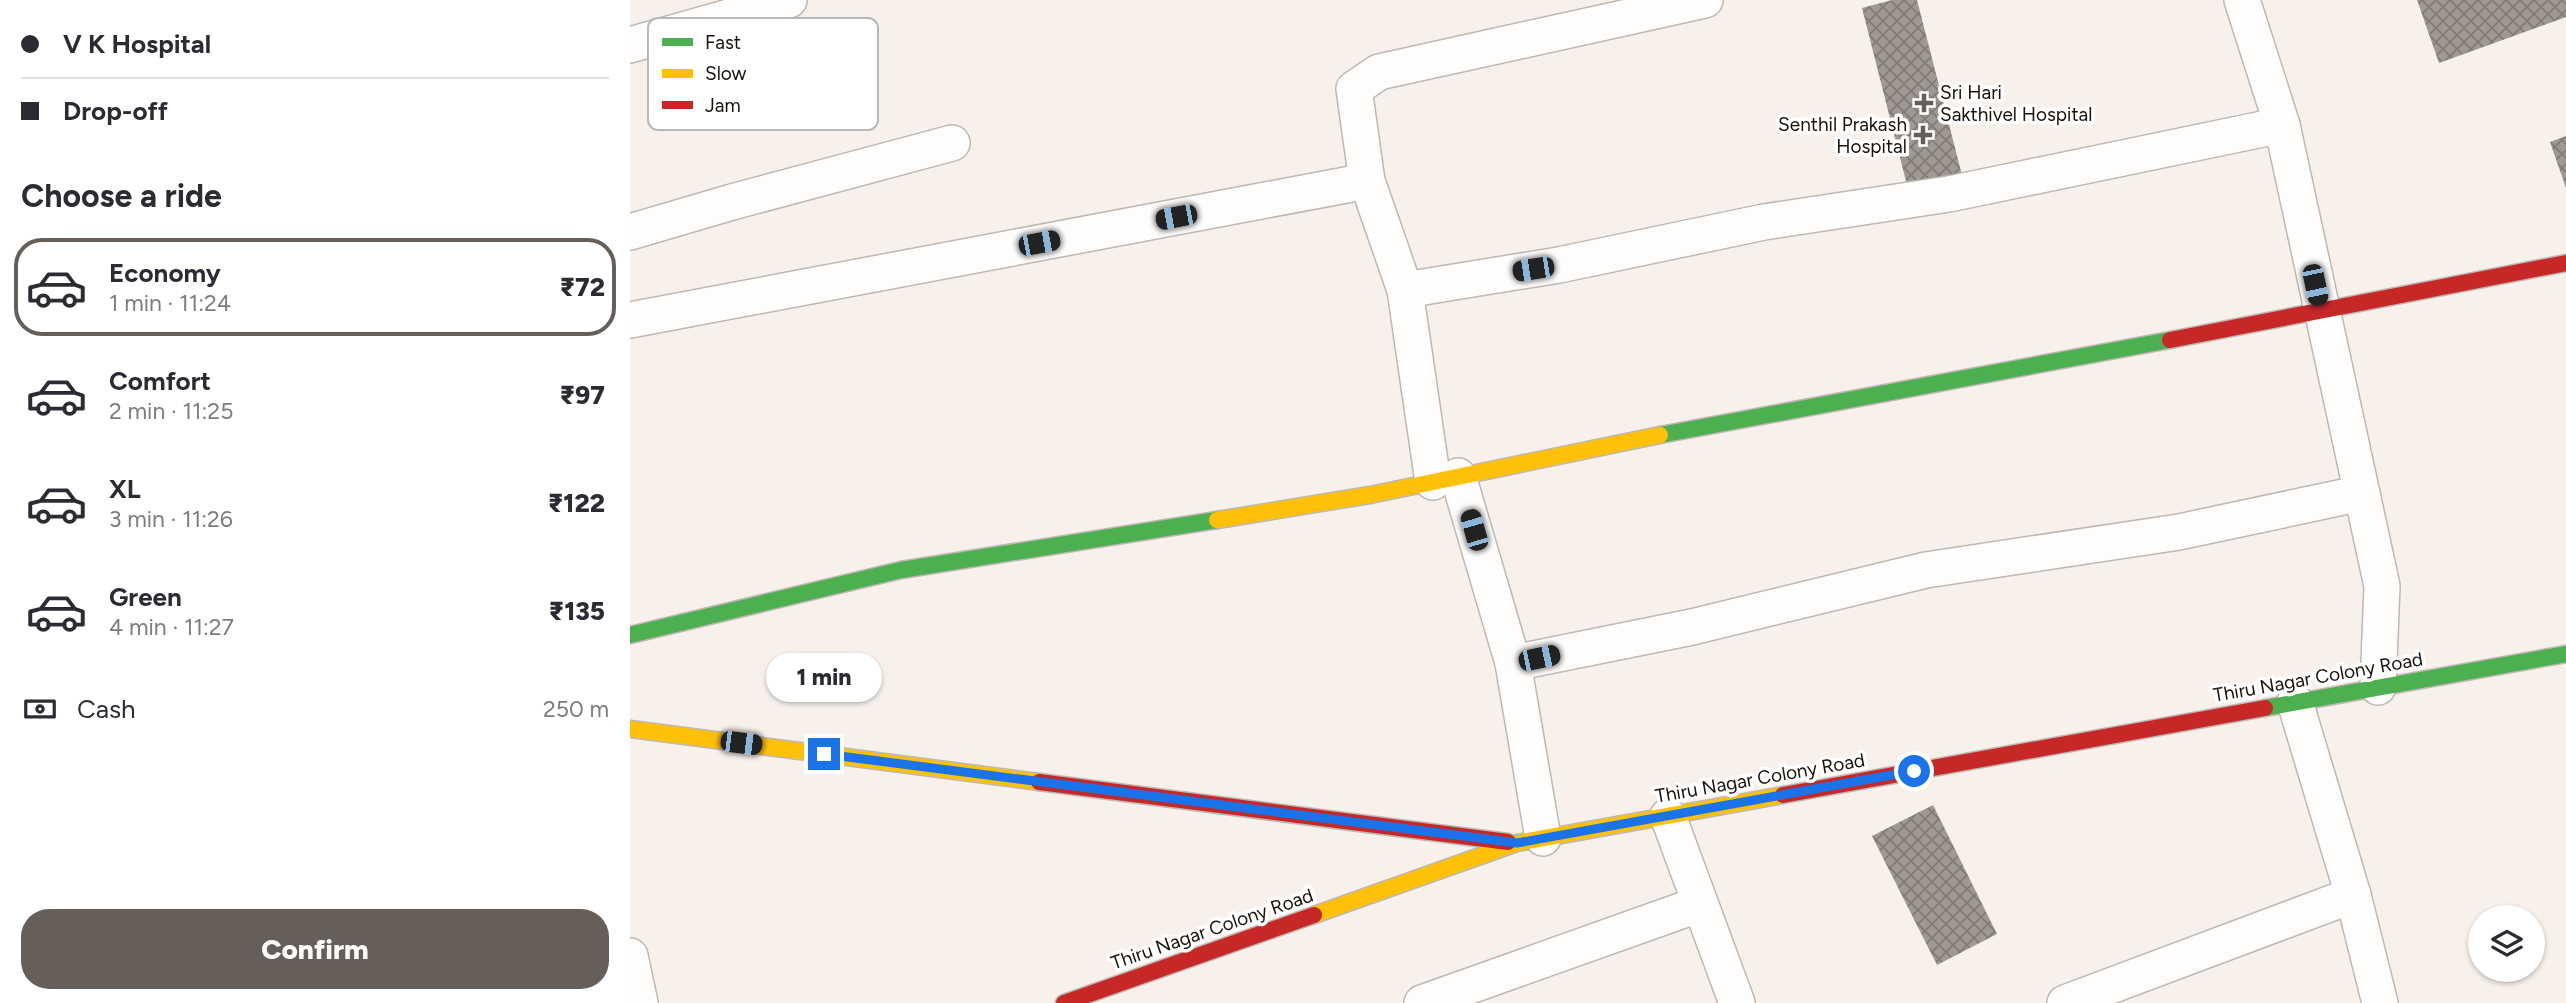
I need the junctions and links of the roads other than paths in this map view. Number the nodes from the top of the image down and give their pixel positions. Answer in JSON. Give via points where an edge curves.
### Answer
{"nodes":[{"id":1,"x":789,"y":0,"type":"edge"},
{"id":2,"x":1705,"y":0,"type":"edge"},
{"id":3,"x":2242,"y":0,"type":"edge"},
{"id":4,"x":725,"y":18,"type":"edge"},
{"id":5,"x":648,"y":40,"type":"edge"},
{"id":6,"x":630,"y":45,"type":"edge"},
{"id":7,"x":2282,"y":125,"type":"junction"},
{"id":8,"x":952,"y":143,"type":"dead end"},
{"id":9,"x":1367,"y":181,"type":"junction"},
{"id":10,"x":630,"y":232,"type":"edge"},
{"id":11,"x":2566,"y":263,"type":"edge"},
{"id":12,"x":1405,"y":290,"type":"junction"},
{"id":13,"x":2321,"y":311,"type":"junction"},
{"id":14,"x":630,"y":320,"type":"edge"},
{"id":15,"x":1446,"y":479,"type":"junction"},
{"id":16,"x":2362,"y":493,"type":"junction"},
{"id":17,"x":630,"y":635,"type":"edge"},
{"id":18,"x":2566,"y":654,"type":"edge"},
{"id":19,"x":1513,"y":663,"type":"junction"},
{"id":20,"x":2378,"y":687,"type":"junction"},
{"id":21,"x":2295,"y":702,"type":"junction"},
{"id":22,"x":630,"y":729,"type":"edge"},
{"id":23,"x":1668,"y":816,"type":"junction"},
{"id":24,"x":1530,"y":841,"type":"junction"},
{"id":25,"x":2353,"y":895,"type":"junction"},
{"id":26,"x":1700,"y":904,"type":"junction"},
{"id":27,"x":630,"y":956,"type":"edge"},
{"id":28,"x":640,"y":1003,"type":"edge"},
{"id":29,"x":1064,"y":1003,"type":"edge"},
{"id":30,"x":1422,"y":1003,"type":"edge"},
{"id":31,"x":1737,"y":1003,"type":"edge"},
{"id":32,"x":2065,"y":1003,"type":"edge"},
{"id":33,"x":2380,"y":1003,"type":"edge"}],
"edges":[{"from":1,"to":4,"type":"street"},
{"from":2,"to":9,"type":"street","via":[[1379,72],[1354,89]]},
{"from":3,"to":7,"type":"street"},
{"from":5,"to":6,"type":"street"},
{"from":7,"to":12,"type":"street","via":[[1949,194],[1764,222],[1559,265]]},
{"from":7,"to":13,"type":"street"},
{"from":8,"to":10,"type":"street"},
{"from":9,"to":12,"type":"street"},
{"from":9,"to":14,"type":"street"},
{"from":11,"to":13,"type":"street"},
{"from":12,"to":15,"type":"street"},
{"from":13,"to":15,"type":"street"},
{"from":13,"to":16,"type":"street"},
{"from":15,"to":17,"type":"street","via":[[901,570]]},
{"from":15,"to":19,"type":"street"},
{"from":16,"to":19,"type":"street","via":[[2179,532],[1926,570],[1692,627]]},
{"from":16,"to":20,"type":"street","via":[[2382,586]]},
{"from":18,"to":20,"type":"street","name":"Thiru Nagar Colony Road"},
{"from":19,"to":24,"type":"street"},
{"from":20,"to":21,"type":"street","name":"Thiru Nagar Colony Road"},
{"from":21,"to":23,"type":"street","name":"Thiru Nagar Colony Road"},
{"from":21,"to":25,"type":"street"},
{"from":22,"to":24,"type":"street"},
{"from":23,"to":24,"type":"street","name":"Thiru Nagar Colony Road"},
{"from":23,"to":26,"type":"street"},
{"from":24,"to":29,"type":"street","name":"Thiru Nagar Colony Road"},
{"from":25,"to":32,"type":"street"},
{"from":25,"to":33,"type":"street"},
{"from":26,"to":30,"type":"street"},
{"from":26,"to":31,"type":"street"},
{"from":27,"to":28,"type":"street"}]}
